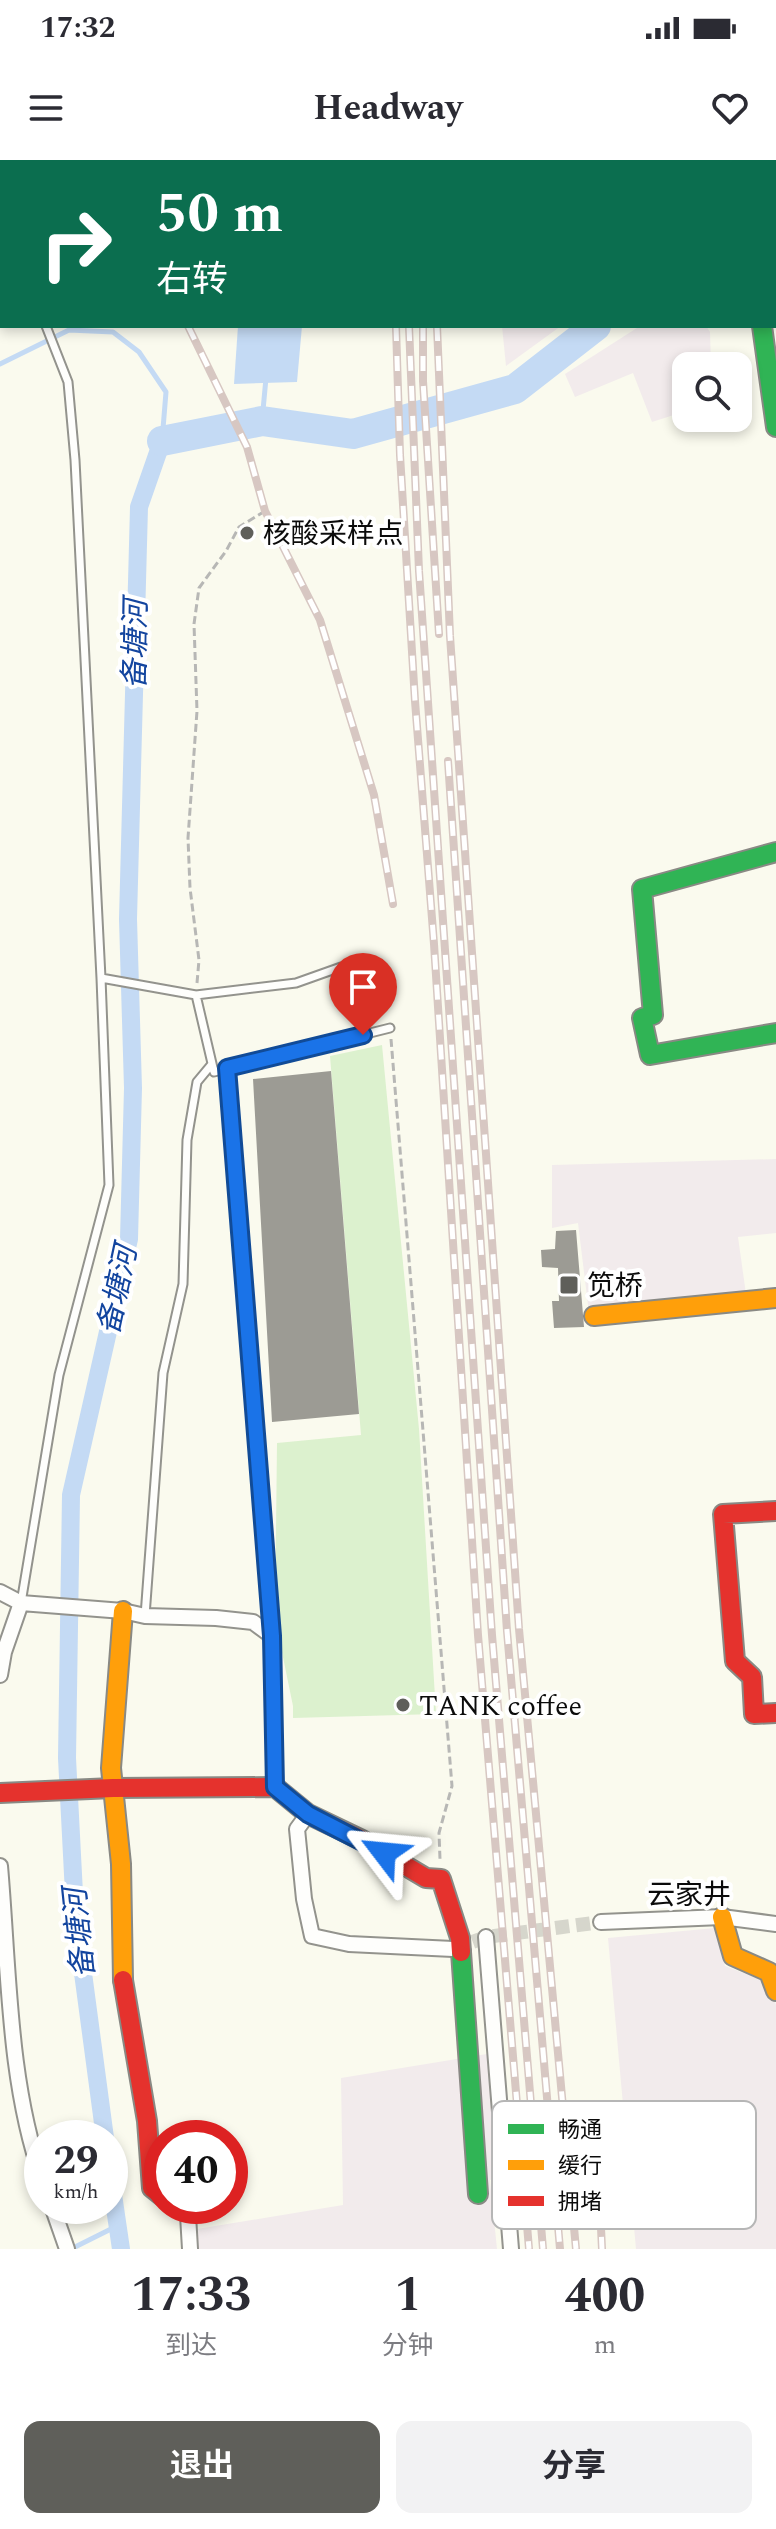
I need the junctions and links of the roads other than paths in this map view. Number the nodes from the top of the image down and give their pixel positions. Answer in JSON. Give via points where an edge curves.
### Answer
{"nodes":[{"id":1,"x":46,"y":328,"type":"edge"},
{"id":2,"x":762,"y":328,"type":"edge"},
{"id":3,"x":776,"y":427,"type":"edge"},
{"id":4,"x":776,"y":852,"type":"edge"},
{"id":5,"x":341,"y":967,"type":"dead end"},
{"id":6,"x":101,"y":978,"type":"junction"},
{"id":7,"x":196,"y":995,"type":"junction"},
{"id":8,"x":390,"y":1028,"type":"road end"},
{"id":9,"x":776,"y":1033,"type":"edge"},
{"id":10,"x":212,"y":1064,"type":"junction"},
{"id":11,"x":227,"y":1068,"type":"junction"},
{"id":12,"x":776,"y":1298,"type":"edge"},
{"id":13,"x":594,"y":1316,"type":"dead end"},
{"id":14,"x":776,"y":1511,"type":"edge"},
{"id":15,"x":0,"y":1592,"type":"edge"},
{"id":16,"x":25,"y":1602,"type":"junction"},
{"id":17,"x":123,"y":1611,"type":"junction"},
{"id":18,"x":145,"y":1616,"type":"junction"},
{"id":19,"x":272,"y":1636,"type":"junction"},
{"id":20,"x":0,"y":1675,"type":"edge"},
{"id":21,"x":776,"y":1713,"type":"edge"},
{"id":22,"x":275,"y":1787,"type":"junction"},
{"id":23,"x":113,"y":1788,"type":"junction"},
{"id":24,"x":0,"y":1793,"type":"edge"},
{"id":25,"x":308,"y":1814,"type":"junction"},
{"id":26,"x":0,"y":1866,"type":"edge"},
{"id":27,"x":722,"y":1917,"type":"junction"},
{"id":28,"x":601,"y":1922,"type":"tunnel mouth"},
{"id":29,"x":776,"y":1924,"type":"edge"},
{"id":30,"x":486,"y":1937,"type":"dead end"},
{"id":31,"x":453,"y":1949,"type":"tunnel mouth"},
{"id":32,"x":776,"y":1991,"type":"edge"},
{"id":33,"x":499,"y":2101,"type":"edge"},
{"id":34,"x":26,"y":2120,"type":"edge"},
{"id":35,"x":147,"y":2120,"type":"edge"},
{"id":36,"x":478,"y":2194,"type":"dead end"},
{"id":37,"x":58,"y":2224,"type":"edge"},
{"id":38,"x":189,"y":2224,"type":"edge"},
{"id":39,"x":509,"y":2229,"type":"edge"},
{"id":40,"x":65,"y":2244,"type":"edge"},
{"id":41,"x":190,"y":2249,"type":"edge"},
{"id":42,"x":511,"y":2249,"type":"edge"}],
"edges":[{"from":1,"to":6,"type":"lane","via":[[68,382],[75,460]]},
{"from":2,"to":3,"type":"street"},
{"from":4,"to":9,"type":"street","via":[[642,889],[653,1015],[642,1018],[650,1055]]},
{"from":5,"to":7,"type":"lane","via":[[296,983]]},
{"from":6,"to":7,"type":"lane"},
{"from":6,"to":16,"type":"lane","via":[[109,1185],[59,1375]]},
{"from":7,"to":10,"type":"lane"},
{"from":8,"to":11,"type":"lane"},
{"from":10,"to":11,"type":"lane","via":[[214,1072]]},
{"from":10,"to":18,"type":"lane","via":[[197,1082],[187,1140],[183,1284],[163,1373]]},
{"from":11,"to":19,"type":"lane"},
{"from":12,"to":13,"type":"street"},
{"from":14,"to":21,"type":"street","via":[[723,1514],[735,1661],[752,1677],[754,1714]]},
{"from":15,"to":16,"type":"street"},
{"from":16,"to":17,"type":"street"},
{"from":16,"to":20,"type":"street"},
{"from":17,"to":18,"type":"street"},
{"from":17,"to":23,"type":"street"},
{"from":18,"to":19,"type":"street","via":[[253,1622]]},
{"from":19,"to":22,"type":"street"},
{"from":22,"to":23,"type":"street"},
{"from":22,"to":25,"type":"street"},
{"from":23,"to":24,"type":"street"},
{"from":23,"to":35,"type":"street","via":[[121,1864],[122,1977]]},
{"from":25,"to":31,"type":"street","via":[[297,1829],[312,1936],[349,1944]]},
{"from":25,"to":36,"type":"street","via":[[426,1878],[441,1879],[460,1938]]},
{"from":26,"to":34,"type":"street","via":[[13,2043]]},
{"from":27,"to":28,"type":"street","name":"云家井"},
{"from":27,"to":29,"type":"street","name":"云家井"},
{"from":27,"to":32,"type":"street","via":[[733,1956],[769,1972]]},
{"from":30,"to":33,"type":"street"},
{"from":37,"to":40,"type":"street"},
{"from":38,"to":41,"type":"street"},
{"from":39,"to":42,"type":"street"}]}
